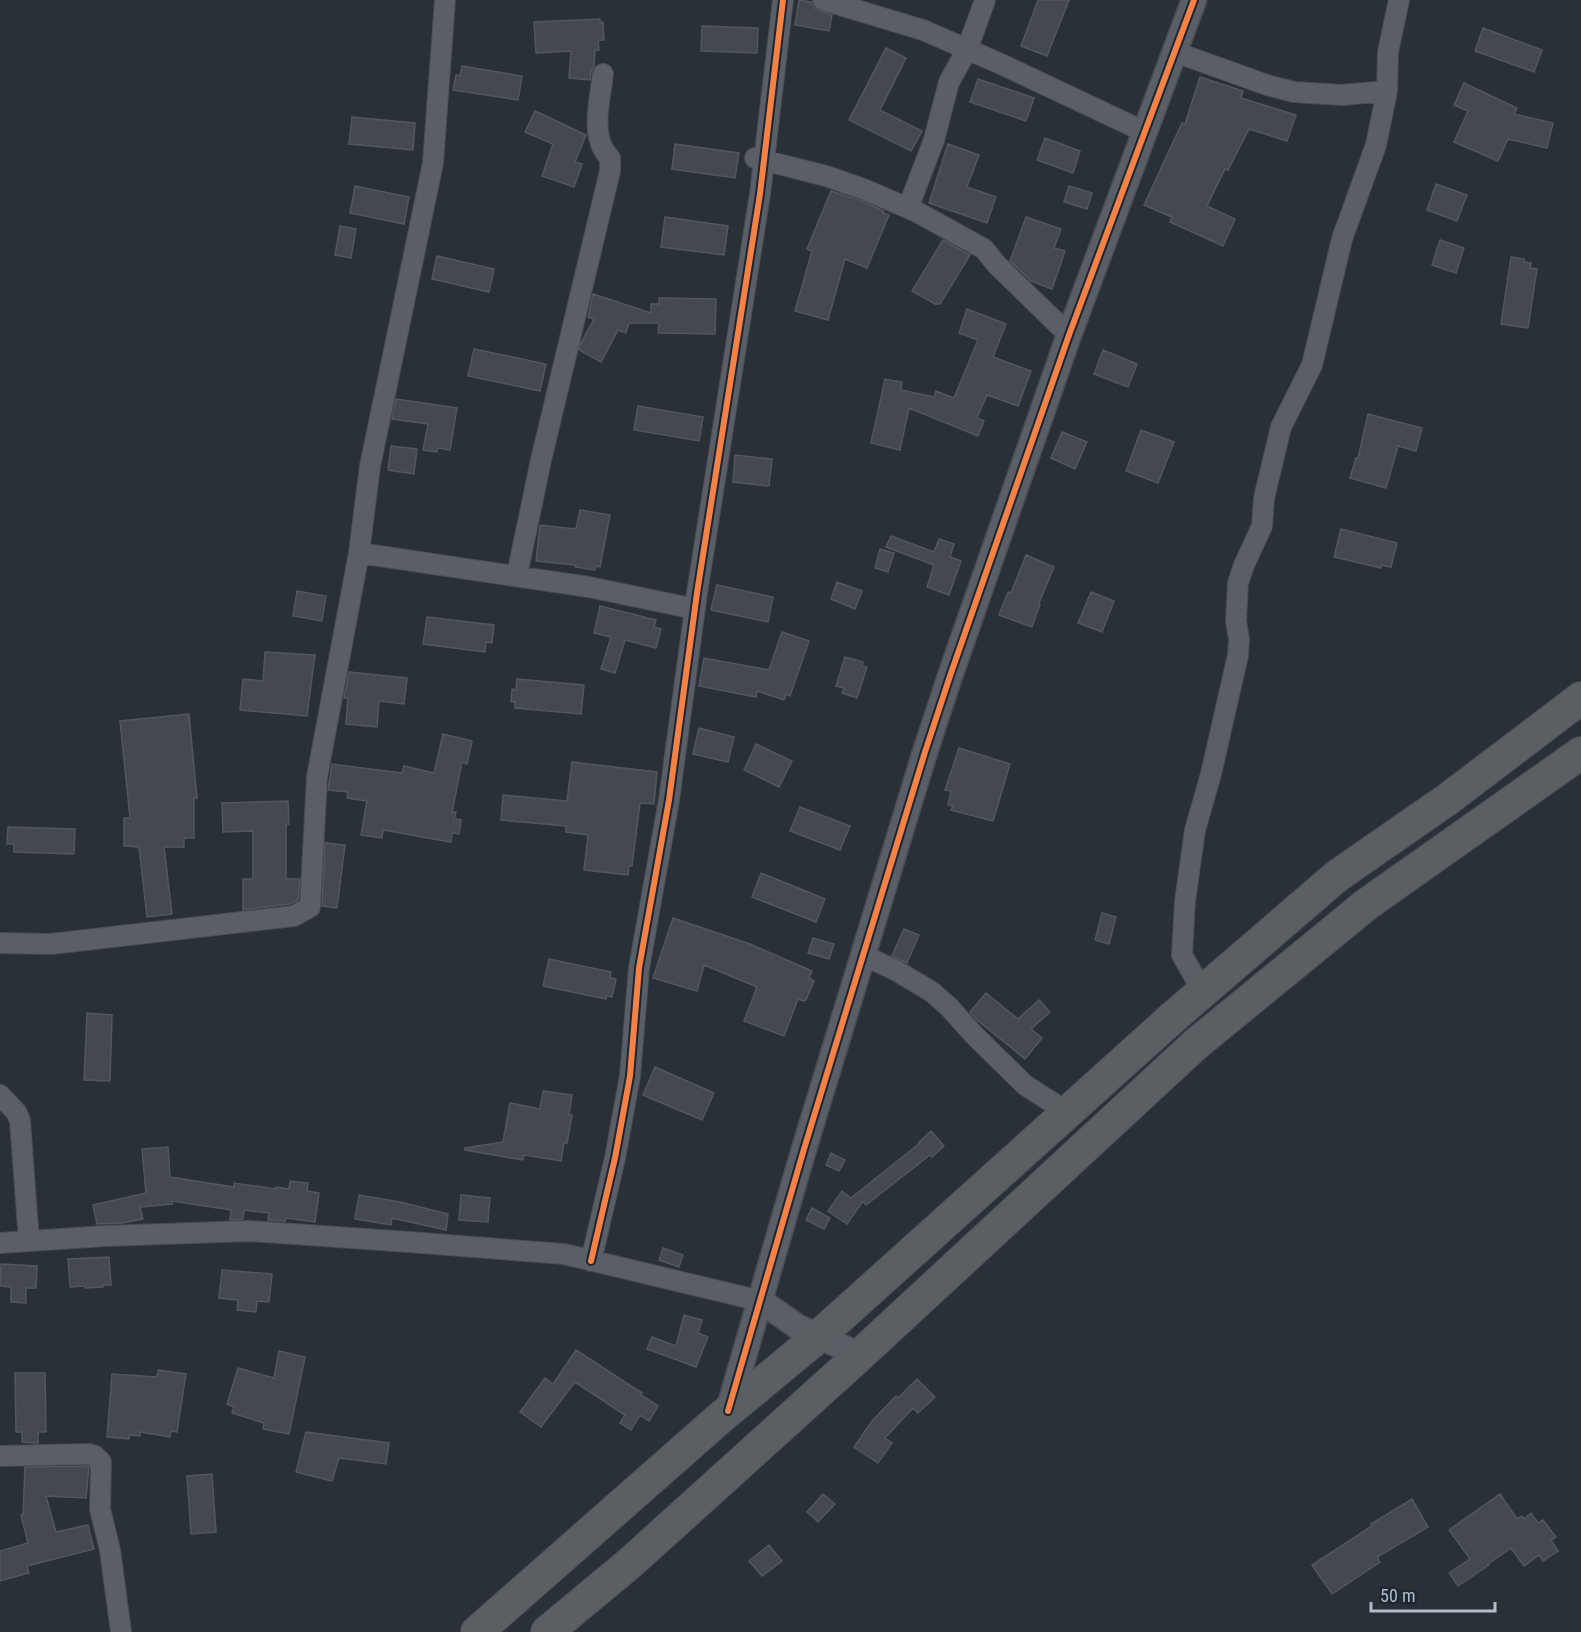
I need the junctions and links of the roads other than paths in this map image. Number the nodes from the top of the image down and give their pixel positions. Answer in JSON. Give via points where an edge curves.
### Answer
{"nodes":[{"id":1,"x":445,"y":0,"type":"edge"},
{"id":2,"x":783,"y":0,"type":"edge"},
{"id":3,"x":823,"y":0,"type":"edge"},
{"id":4,"x":985,"y":0,"type":"edge"},
{"id":5,"x":1194,"y":0,"type":"edge"},
{"id":6,"x":1399,"y":0,"type":"edge"},
{"id":7,"x":967,"y":50,"type":"junction"},
{"id":8,"x":1175,"y":52,"type":"junction"},
{"id":9,"x":603,"y":74,"type":"dead end"},
{"id":10,"x":1387,"y":91,"type":"junction"},
{"id":11,"x":1144,"y":132,"type":"junction"},
{"id":12,"x":755,"y":158,"type":"dead end"},
{"id":13,"x":908,"y":208,"type":"junction"},
{"id":14,"x":1069,"y":335,"type":"junction"},
{"id":15,"x":358,"y":553,"type":"junction"},
{"id":16,"x":517,"y":575,"type":"junction"},
{"id":17,"x":695,"y":609,"type":"junction"},
{"id":18,"x":1581,"y":698,"type":"edge"},
{"id":19,"x":1581,"y":753,"type":"edge"},
{"id":20,"x":1448,"y":799,"type":"junction"},
{"id":21,"x":1467,"y":834,"type":"junction"},
{"id":22,"x":0,"y":943,"type":"edge"},
{"id":23,"x":863,"y":955,"type":"junction"},
{"id":24,"x":1202,"y":990,"type":"junction"},
{"id":25,"x":0,"y":1095,"type":"edge"},
{"id":26,"x":1072,"y":1107,"type":"junction"},
{"id":27,"x":1102,"y":1131,"type":"junction"},
{"id":28,"x":28,"y":1241,"type":"junction"},
{"id":29,"x":0,"y":1243,"type":"edge"},
{"id":30,"x":591,"y":1261,"type":"junction"},
{"id":31,"x":761,"y":1301,"type":"junction"},
{"id":32,"x":819,"y":1336,"type":"junction"},
{"id":33,"x":860,"y":1355,"type":"junction"},
{"id":34,"x":728,"y":1411,"type":"junction"},
{"id":35,"x":0,"y":1456,"type":"edge"},
{"id":36,"x":122,"y":1632,"type":"edge"},
{"id":37,"x":477,"y":1632,"type":"edge"},
{"id":38,"x":547,"y":1632,"type":"edge"}],
"edges":[{"from":1,"to":15,"type":"street","via":[[433,163],[370,466]]},
{"from":2,"to":17,"type":"street","via":[[760,194]]},
{"from":3,"to":7,"type":"street","via":[[923,30]]},
{"from":4,"to":7,"type":"street"},
{"from":5,"to":8,"type":"street"},
{"from":6,"to":10,"type":"street","via":[[1388,52]]},
{"from":7,"to":11,"type":"street"},
{"from":7,"to":13,"type":"street","via":[[949,82],[934,140]]},
{"from":8,"to":10,"type":"street","via":[[1294,92],[1342,95]]},
{"from":8,"to":11,"type":"street"},
{"from":9,"to":16,"type":"street","via":[[598,132],[610,158],[610,171]]},
{"from":10,"to":24,"type":"street","via":[[1376,145],[1342,239],[1312,364],[1281,427],[1264,498],[1262,526],[1238,583],[1238,655],[1195,830],[1185,901],[1182,955]]},
{"from":11,"to":14,"type":"street"},
{"from":12,"to":13,"type":"street","via":[[826,176]]},
{"from":13,"to":14,"type":"street","via":[[984,249]]},
{"from":14,"to":23,"type":"street","via":[[950,676]]},
{"from":15,"to":16,"type":"street"},
{"from":15,"to":22,"type":"street","via":[[317,777],[310,907],[283,918],[51,944]]},
{"from":16,"to":17,"type":"street"},
{"from":17,"to":30,"type":"street","via":[[669,800],[639,968],[630,1076]]},
{"from":18,"to":20,"type":"highway"},
{"from":19,"to":21,"type":"highway"},
{"from":20,"to":21,"type":"highway"},
{"from":20,"to":24,"type":"highway","via":[[1337,876]]},
{"from":21,"to":27,"type":"highway","via":[[1367,904],[1196,1044]]},
{"from":23,"to":26,"type":"street","via":[[932,992],[1025,1085]]},
{"from":23,"to":31,"type":"street"},
{"from":24,"to":26,"type":"highway"},
{"from":25,"to":28,"type":"street","via":[[20,1121]]},
{"from":26,"to":27,"type":"highway"},
{"from":26,"to":32,"type":"highway"},
{"from":27,"to":33,"type":"highway"},
{"from":28,"to":29,"type":"street"},
{"from":28,"to":30,"type":"street","via":[[250,1231],[564,1254]]},
{"from":30,"to":31,"type":"street"},
{"from":31,"to":32,"type":"street","via":[[798,1327]]},
{"from":31,"to":34,"type":"street"},
{"from":32,"to":33,"type":"street"},
{"from":32,"to":34,"type":"highway"},
{"from":33,"to":38,"type":"highway","via":[[630,1563]]},
{"from":34,"to":37,"type":"highway"},
{"from":35,"to":36,"type":"street","via":[[89,1454],[101,1462],[100,1509]]}]}
